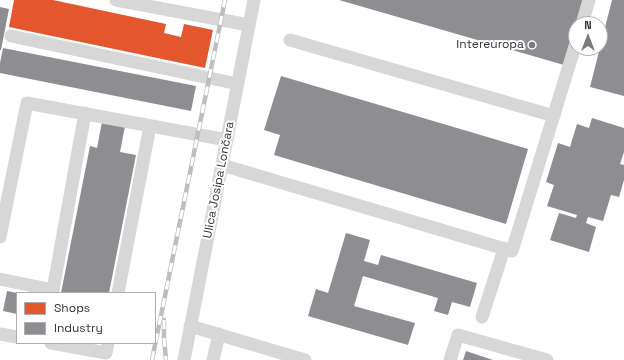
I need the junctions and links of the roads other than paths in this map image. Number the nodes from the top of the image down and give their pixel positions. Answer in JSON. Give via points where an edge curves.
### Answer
{"nodes":[{"id":1,"x":116,"y":0,"type":"edge"},
{"id":2,"x":254,"y":0,"type":"edge"},
{"id":3,"x":589,"y":0,"type":"edge"},
{"id":4,"x":584,"y":16,"type":"edge"},
{"id":5,"x":249,"y":25,"type":"junction"},
{"id":6,"x":11,"y":36,"type":"dead end"},
{"id":7,"x":290,"y":40,"type":"dead end"},
{"id":8,"x":572,"y":56,"type":"edge"},
{"id":9,"x":238,"y":84,"type":"junction"},
{"id":10,"x":84,"y":114,"type":"junction"},
{"id":11,"x":554,"y":116,"type":"junction"},
{"id":12,"x":150,"y":126,"type":"junction"},
{"id":13,"x":226,"y":140,"type":"junction"},
{"id":14,"x":222,"y":165,"type":"junction"},
{"id":15,"x":0,"y":237,"type":"edge"},
{"id":16,"x":504,"y":249,"type":"junction"},
{"id":17,"x":0,"y":279,"type":"edge"},
{"id":18,"x":118,"y":292,"type":"edge"},
{"id":19,"x":482,"y":316,"type":"dead end"},
{"id":20,"x":190,"y":326,"type":"junction"},
{"id":21,"x":0,"y":334,"type":"edge"},
{"id":22,"x":219,"y":334,"type":"junction"},
{"id":23,"x":16,"y":337,"type":"edge"},
{"id":24,"x":56,"y":344,"type":"edge"},
{"id":25,"x":108,"y":344,"type":"edge"},
{"id":26,"x":184,"y":360,"type":"edge"},
{"id":27,"x":213,"y":360,"type":"edge"},
{"id":28,"x":305,"y":360,"type":"edge"},
{"id":29,"x":450,"y":360,"type":"edge"},
{"id":30,"x":547,"y":360,"type":"edge"}],
"edges":[{"from":1,"to":5,"type":"street"},
{"from":2,"to":5,"type":"street","name":"Ulica Josipa Lončara"},
{"from":3,"to":4,"type":"street"},
{"from":5,"to":9,"type":"street","name":"Ulica Josipa Lončara"},
{"from":6,"to":9,"type":"street"},
{"from":7,"to":11,"type":"street"},
{"from":8,"to":11,"type":"street"},
{"from":9,"to":13,"type":"street","name":"Ulica Josipa Lončara"},
{"from":10,"to":12,"type":"street"},
{"from":10,"to":15,"type":"street","via":[[27,103]]},
{"from":10,"to":17,"type":"street","via":[[53,290]]},
{"from":11,"to":16,"type":"street","via":[[512,251]]},
{"from":12,"to":13,"type":"street"},
{"from":12,"to":18,"type":"street"},
{"from":13,"to":14,"type":"street","name":"Ulica Josipa Lončara"},
{"from":14,"to":16,"type":"street"},
{"from":14,"to":20,"type":"street","name":"Ulica Josipa Lončara"},
{"from":16,"to":19,"type":"street"},
{"from":20,"to":22,"type":"street"},
{"from":20,"to":26,"type":"street","name":"Ulica Josipa Lončara"},
{"from":21,"to":23,"type":"street"},
{"from":22,"to":27,"type":"street"},
{"from":22,"to":28,"type":"street"},
{"from":24,"to":25,"type":"street","via":[[106,353]]},
{"from":29,"to":30,"type":"street","via":[[458,335]]}]}
